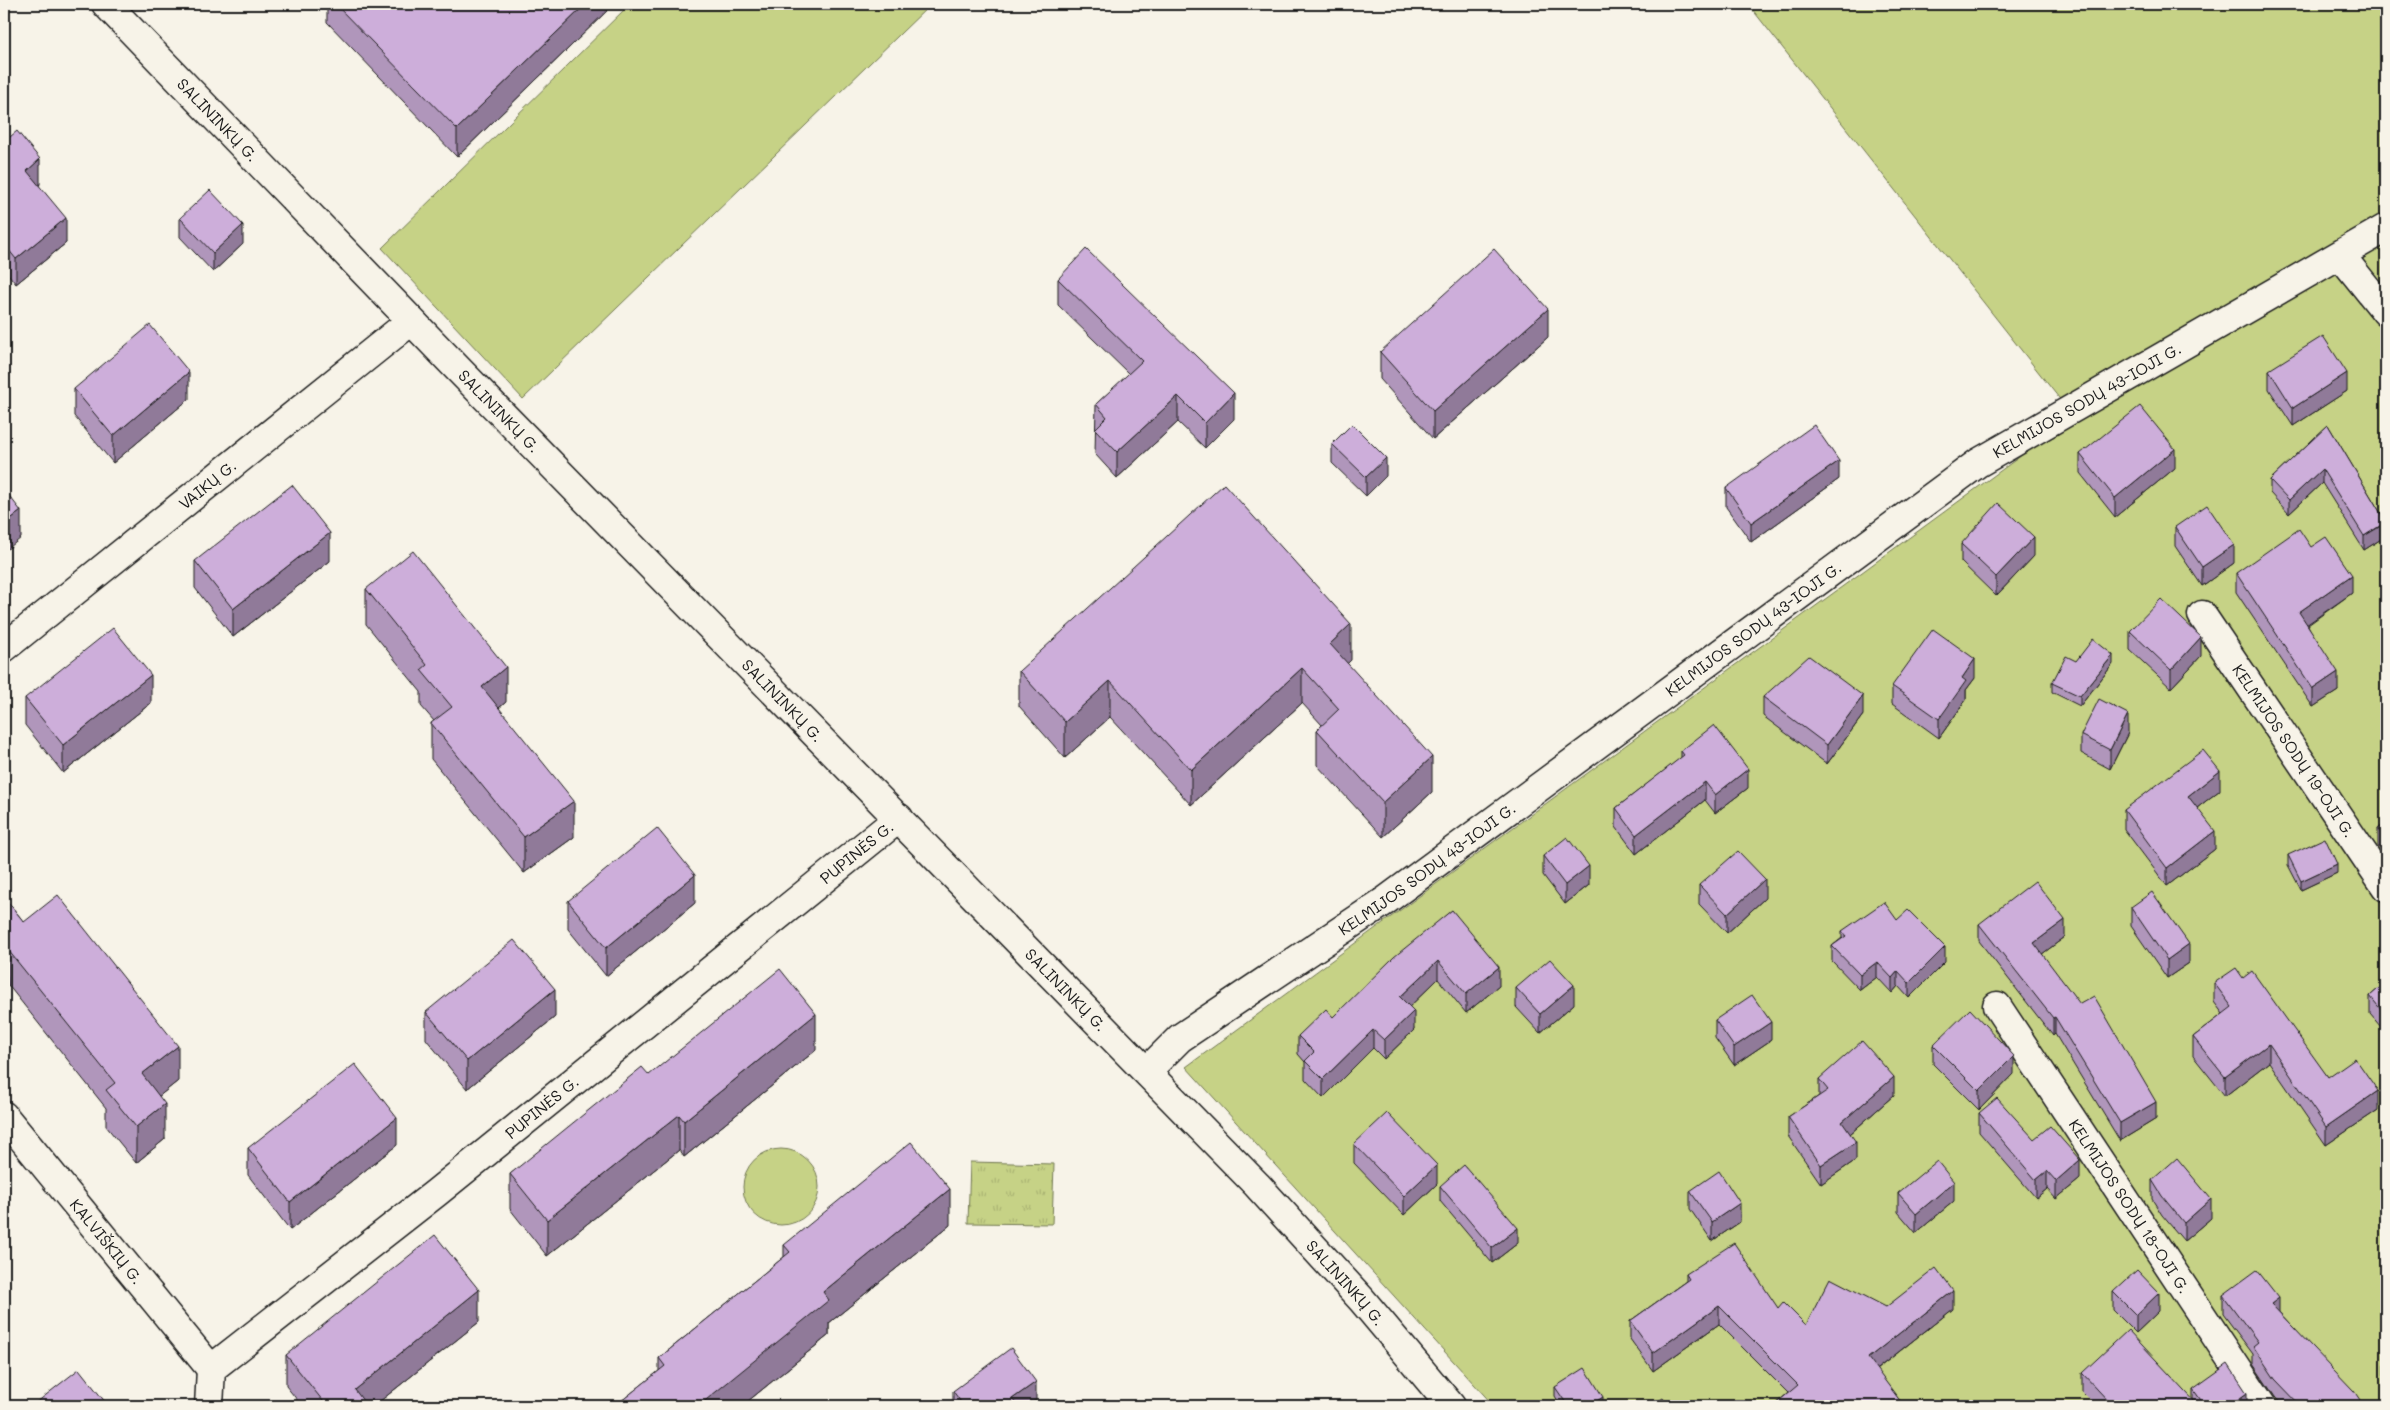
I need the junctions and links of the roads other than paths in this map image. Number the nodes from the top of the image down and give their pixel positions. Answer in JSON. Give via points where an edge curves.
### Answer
{"nodes":[{"id":1,"x":106,"y":4,"type":"edge"},
{"id":2,"x":2386,"y":228,"type":"edge"},
{"id":3,"x":2340,"y":256,"type":"junction"},
{"id":4,"x":2386,"y":312,"type":"edge"},
{"id":5,"x":411,"y":321,"type":"junction"},
{"id":6,"x":2202,"y":615,"type":"dead end"},
{"id":7,"x":4,"y":648,"type":"edge"},
{"id":8,"x":899,"y":818,"type":"junction"},
{"id":9,"x":2386,"y":887,"type":"edge"},
{"id":10,"x":1997,"y":1006,"type":"dead end"},
{"id":11,"x":1147,"y":1071,"type":"junction"},
{"id":12,"x":4,"y":1116,"type":"edge"},
{"id":13,"x":211,"y":1368,"type":"junction"},
{"id":14,"x":209,"y":1406,"type":"edge"},
{"id":15,"x":1451,"y":1406,"type":"edge"},
{"id":16,"x":2262,"y":1406,"type":"edge"}],
"edges":[{"from":1,"to":5,"type":"street","name":"SALININKŲ G."},
{"from":2,"to":3,"type":"street","name":"KELMIJOS SODŲ 43-IOJI G."},
{"from":3,"to":4,"type":"street"},
{"from":3,"to":11,"type":"street","name":"KELMIJOS SODŲ 43-IOJI G.","via":[[1978,463],[1385,902],[1180,1038]]},
{"from":5,"to":7,"type":"street","name":"VAIKŲ G."},
{"from":5,"to":8,"type":"street","name":"SALININKŲ G."},
{"from":6,"to":9,"type":"street","name":"KELMIJOS SODŲ 19-OJI G."},
{"from":8,"to":11,"type":"street","name":"SALININKŲ G."},
{"from":8,"to":13,"type":"street","name":"PUPINĖS G.","via":[[436,1193]]},
{"from":10,"to":16,"type":"street","name":"KELMIJOS SODŲ 18-OJI G."},
{"from":11,"to":15,"type":"street","name":"SALININKŲ G.","via":[[1356,1293]]},
{"from":12,"to":13,"type":"street","name":"KALVIŠKIŲ G."},
{"from":13,"to":14,"type":"street"}]}
